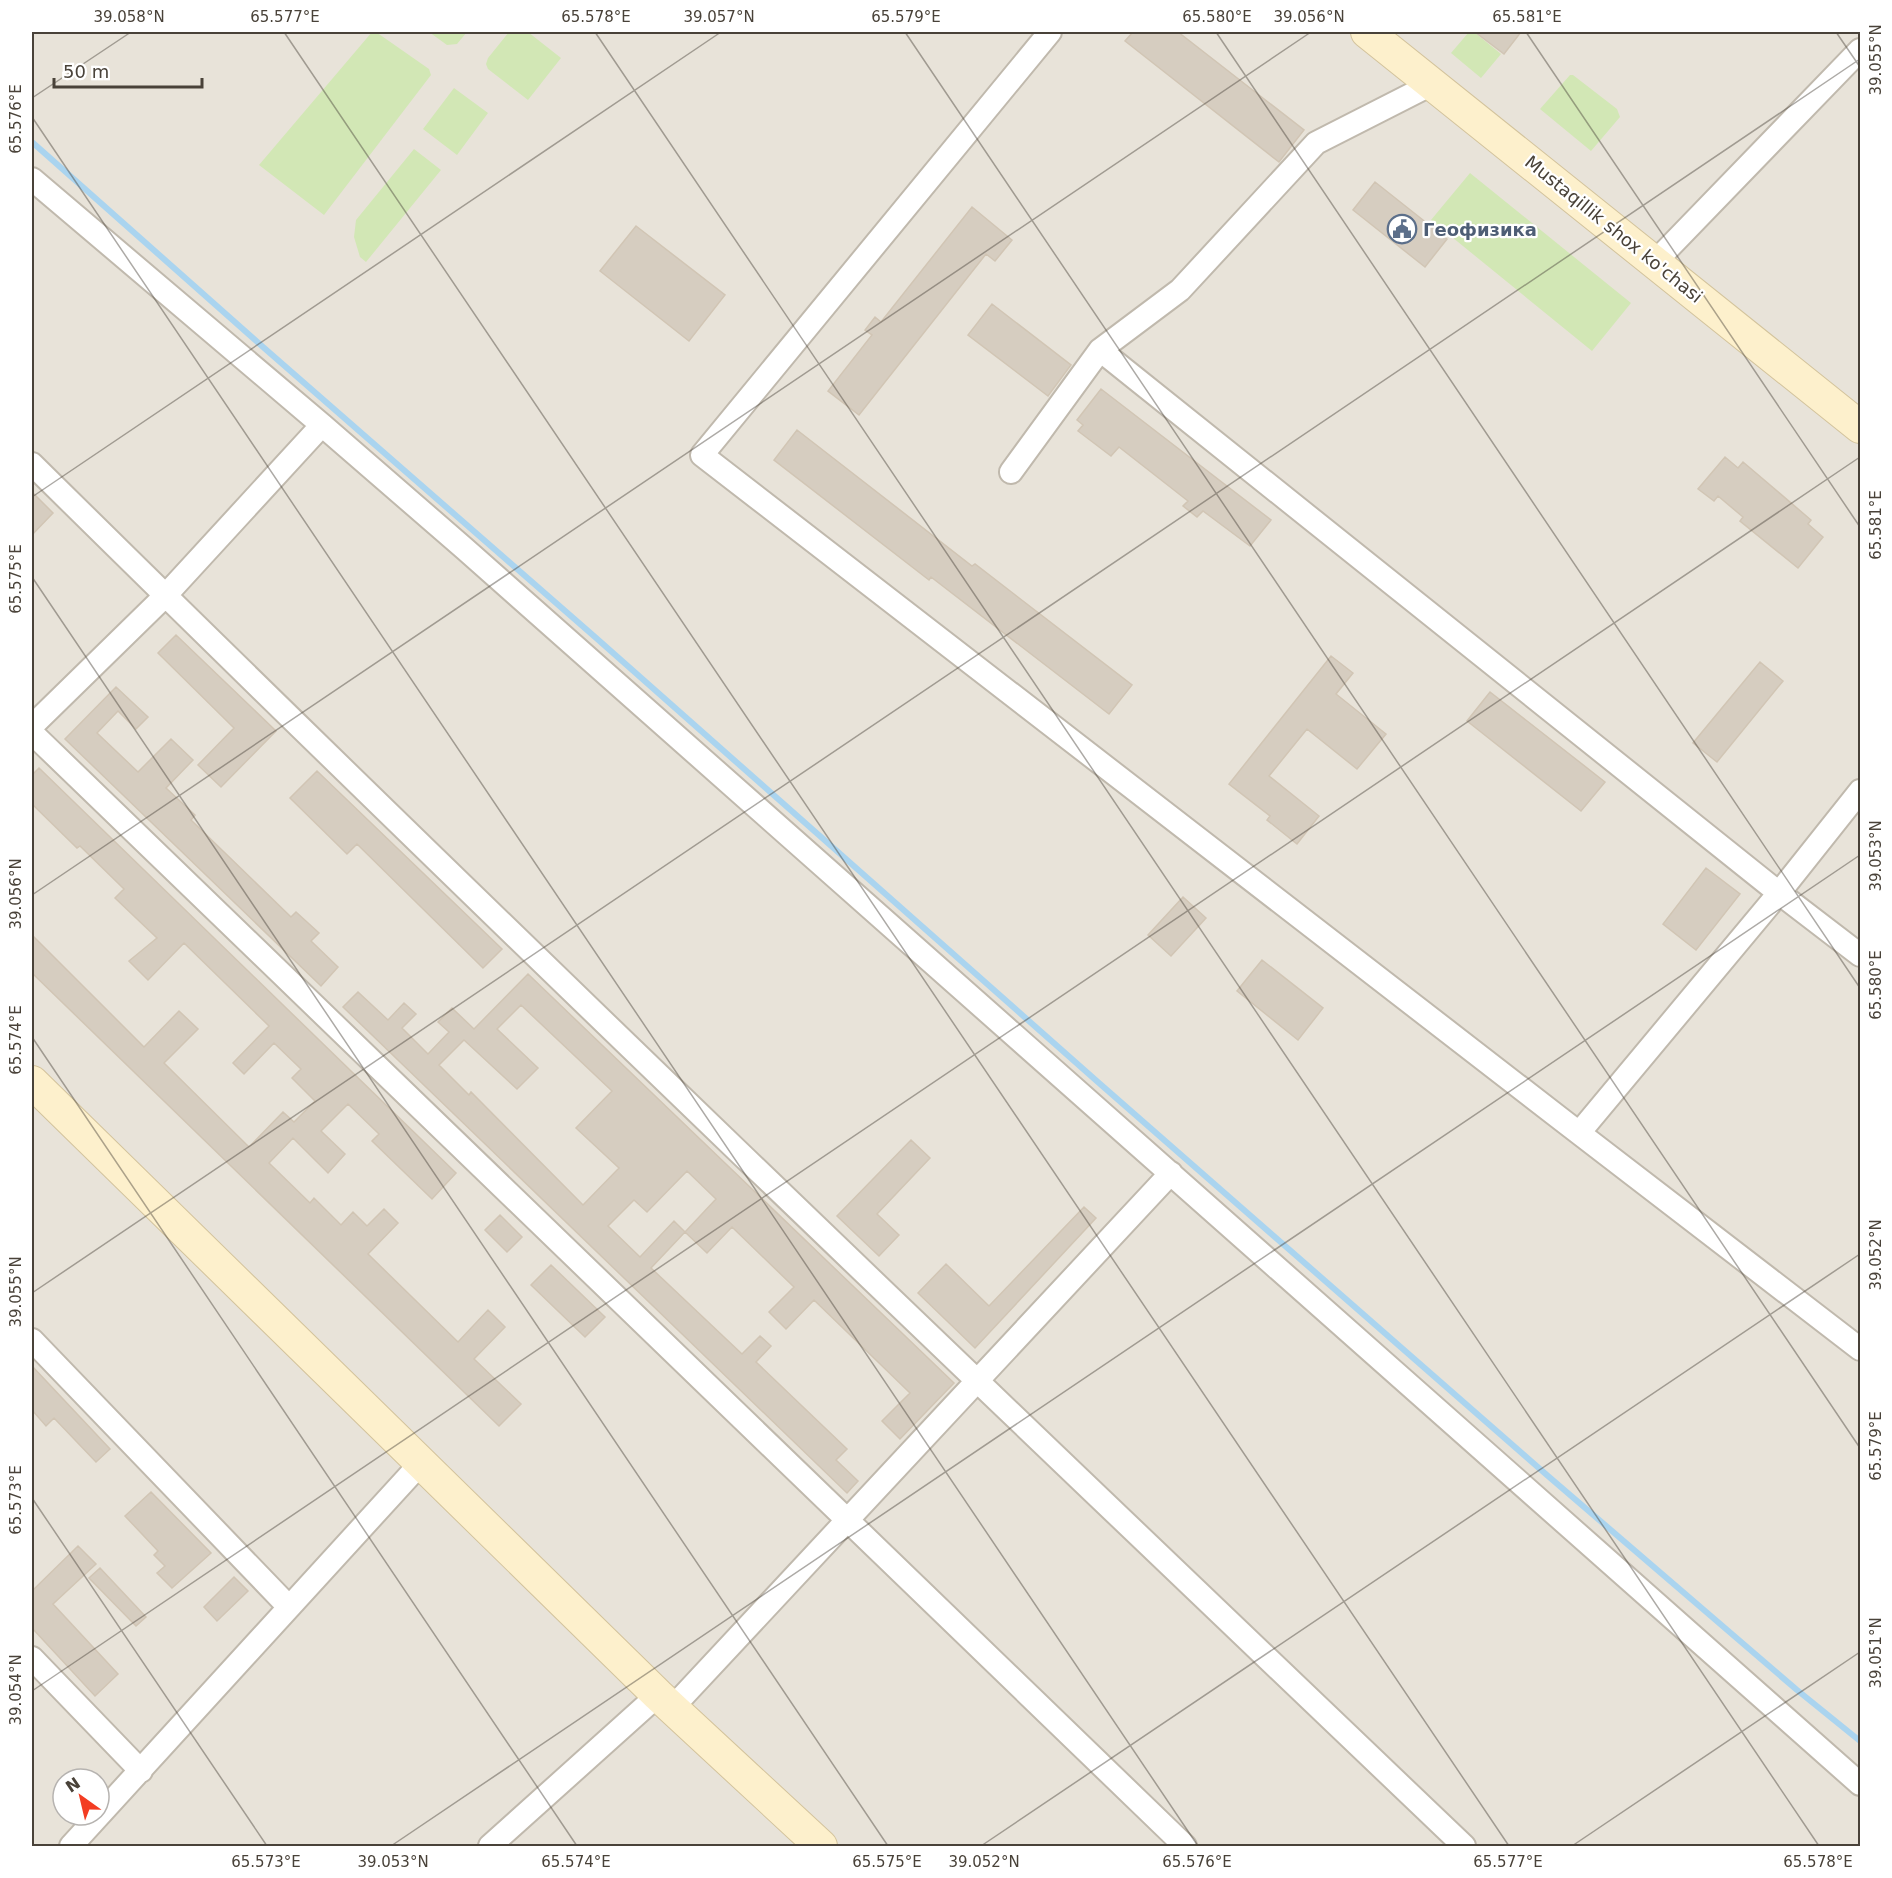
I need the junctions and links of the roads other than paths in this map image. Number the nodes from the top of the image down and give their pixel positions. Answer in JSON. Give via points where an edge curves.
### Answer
{"nodes":[{"id":1,"x":1050,"y":32,"type":"edge"},
{"id":2,"x":1367,"y":32,"type":"edge"},
{"id":3,"x":1860,"y":50,"type":"edge"},
{"id":4,"x":1432,"y":84,"type":"junction"},
{"id":5,"x":32,"y":179,"type":"edge"},
{"id":6,"x":1655,"y":262,"type":"junction"},
{"id":7,"x":1100,"y":350,"type":"junction"},
{"id":8,"x":322,"y":424,"type":"junction"},
{"id":9,"x":1860,"y":427,"type":"edge"},
{"id":10,"x":32,"y":464,"type":"edge"},
{"id":11,"x":1011,"y":472,"type":"dead end"},
{"id":12,"x":165,"y":596,"type":"junction"},
{"id":13,"x":32,"y":726,"type":"edge"},
{"id":14,"x":32,"y":734,"type":"edge"},
{"id":15,"x":1860,"y":791,"type":"edge"},
{"id":16,"x":1779,"y":892,"type":"junction"},
{"id":17,"x":1860,"y":956,"type":"edge"},
{"id":18,"x":32,"y":1082,"type":"edge"},
{"id":19,"x":1579,"y":1133,"type":"junction"},
{"id":20,"x":1171,"y":1173,"type":"junction"},
{"id":21,"x":32,"y":1340,"type":"edge"},
{"id":22,"x":1860,"y":1349,"type":"edge"},
{"id":23,"x":977,"y":1381,"type":"junction"},
{"id":24,"x":421,"y":1463,"type":"junction"},
{"id":25,"x":847,"y":1521,"type":"junction"},
{"id":26,"x":288,"y":1606,"type":"junction"},
{"id":27,"x":32,"y":1658,"type":"edge"},
{"id":28,"x":665,"y":1702,"type":"junction"},
{"id":29,"x":141,"y":1771,"type":"junction"},
{"id":30,"x":1860,"y":1784,"type":"edge"},
{"id":31,"x":71,"y":1846,"type":"edge"},
{"id":32,"x":490,"y":1846,"type":"edge"},
{"id":33,"x":821,"y":1846,"type":"edge"},
{"id":34,"x":1185,"y":1846,"type":"edge"},
{"id":35,"x":1464,"y":1846,"type":"edge"}],
"edges":[{"from":1,"to":19,"type":"street","via":[[702,455]]},
{"from":2,"to":4,"type":"street","name":"Mustaqillik shox ko'chasi"},
{"from":3,"to":6,"type":"street"},
{"from":4,"to":6,"type":"street","name":"Mustaqillik shox ko'chasi"},
{"from":4,"to":7,"type":"street","via":[[1316,143],[1180,290]]},
{"from":5,"to":8,"type":"street"},
{"from":6,"to":9,"type":"street","name":"Mustaqillik shox ko'chasi"},
{"from":7,"to":11,"type":"street"},
{"from":7,"to":16,"type":"street"},
{"from":8,"to":12,"type":"street"},
{"from":8,"to":20,"type":"street"},
{"from":10,"to":12,"type":"street"},
{"from":12,"to":13,"type":"street"},
{"from":12,"to":23,"type":"street"},
{"from":14,"to":25,"type":"street"},
{"from":15,"to":16,"type":"street"},
{"from":16,"to":17,"type":"street"},
{"from":16,"to":19,"type":"street"},
{"from":18,"to":24,"type":"street"},
{"from":19,"to":22,"type":"street"},
{"from":20,"to":23,"type":"street"},
{"from":20,"to":30,"type":"street"},
{"from":21,"to":26,"type":"street"},
{"from":23,"to":25,"type":"street"},
{"from":23,"to":35,"type":"street"},
{"from":24,"to":26,"type":"street"},
{"from":24,"to":28,"type":"street"},
{"from":25,"to":28,"type":"street"},
{"from":25,"to":34,"type":"street"},
{"from":26,"to":29,"type":"street"},
{"from":27,"to":29,"type":"street"},
{"from":28,"to":32,"type":"street"},
{"from":28,"to":33,"type":"street"},
{"from":29,"to":31,"type":"street"}]}
